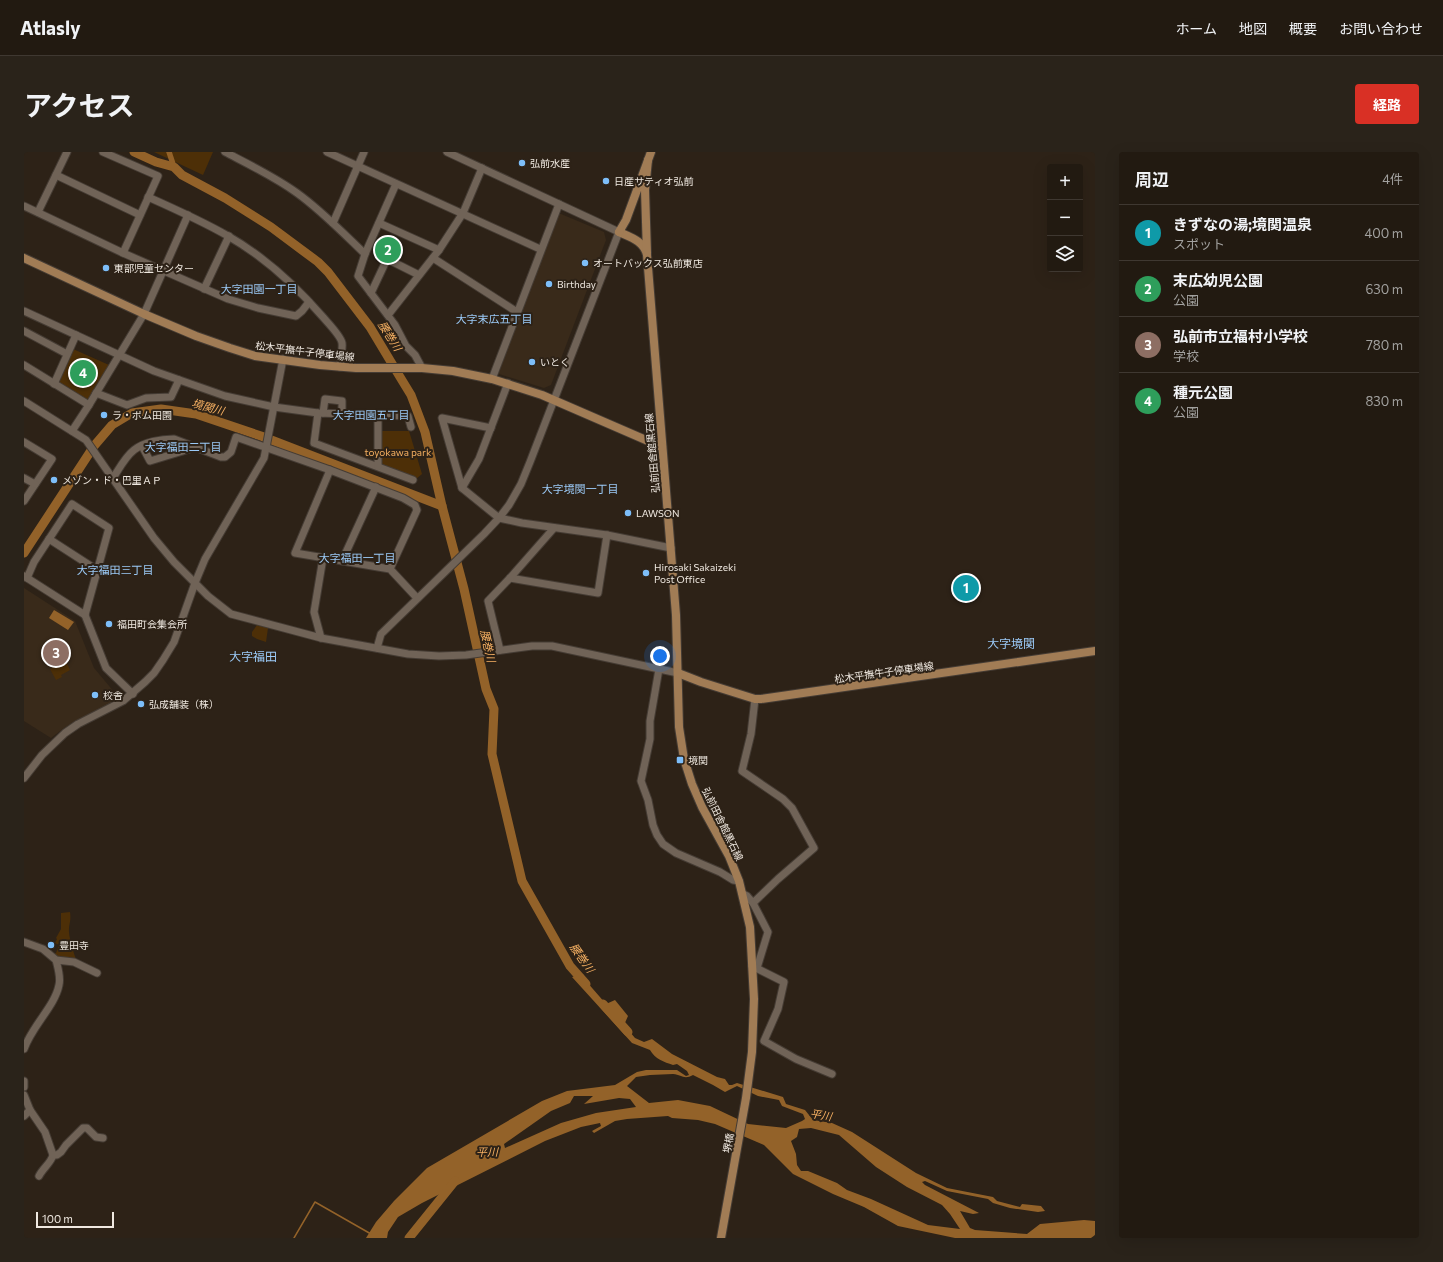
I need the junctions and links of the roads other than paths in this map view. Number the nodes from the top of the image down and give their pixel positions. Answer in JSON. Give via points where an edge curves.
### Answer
{"nodes":[{"id":1,"x":67,"y":152,"type":"edge"},
{"id":2,"x":103,"y":152,"type":"edge"},
{"id":3,"x":225,"y":152,"type":"edge"},
{"id":4,"x":327,"y":152,"type":"edge"},
{"id":5,"x":364,"y":152,"type":"edge"},
{"id":6,"x":447,"y":152,"type":"edge"},
{"id":7,"x":649,"y":155,"type":"edge"},
{"id":8,"x":357,"y":166,"type":"junction"},
{"id":9,"x":482,"y":168,"type":"junction"},
{"id":10,"x":56,"y":175,"type":"junction"},
{"id":11,"x":396,"y":184,"type":"junction"},
{"id":12,"x":148,"y":197,"type":"junction"},
{"id":13,"x":558,"y":204,"type":"junction"},
{"id":14,"x":24,"y":206,"type":"edge"},
{"id":15,"x":38,"y":212,"type":"junction"},
{"id":16,"x":463,"y":213,"type":"junction"},
{"id":17,"x":140,"y":215,"type":"junction"},
{"id":18,"x":188,"y":215,"type":"junction"},
{"id":19,"x":332,"y":223,"type":"junction"},
{"id":20,"x":379,"y":223,"type":"junction"},
{"id":21,"x":619,"y":232,"type":"junction"},
{"id":22,"x":229,"y":236,"type":"junction"},
{"id":23,"x":540,"y":249,"type":"junction"},
{"id":24,"x":439,"y":250,"type":"junction"},
{"id":25,"x":123,"y":253,"type":"junction"},
{"id":26,"x":365,"y":254,"type":"junction"},
{"id":27,"x":647,"y":254,"type":"junction"},
{"id":28,"x":24,"y":258,"type":"edge"},
{"id":29,"x":433,"y":258,"type":"junction"},
{"id":30,"x":164,"y":270,"type":"junction"},
{"id":31,"x":419,"y":275,"type":"junction"},
{"id":32,"x":204,"y":289,"type":"junction"},
{"id":33,"x":371,"y":293,"type":"junction"},
{"id":34,"x":309,"y":302,"type":"junction"},
{"id":35,"x":24,"y":311,"type":"edge"},
{"id":36,"x":517,"y":312,"type":"junction"},
{"id":37,"x":144,"y":314,"type":"junction"},
{"id":38,"x":388,"y":315,"type":"junction"},
{"id":39,"x":24,"y":331,"type":"edge"},
{"id":40,"x":76,"y":335,"type":"junction"},
{"id":41,"x":67,"y":354,"type":"junction"},
{"id":42,"x":120,"y":354,"type":"junction"},
{"id":43,"x":283,"y":360,"type":"junction"},
{"id":44,"x":24,"y":365,"type":"edge"},
{"id":45,"x":340,"y":367,"type":"junction"},
{"id":46,"x":422,"y":368,"type":"junction"},
{"id":47,"x":492,"y":379,"type":"junction"},
{"id":48,"x":179,"y":380,"type":"junction"},
{"id":49,"x":508,"y":383,"type":"junction"},
{"id":50,"x":54,"y":384,"type":"junction"},
{"id":51,"x":96,"y":393,"type":"junction"},
{"id":52,"x":554,"y":400,"type":"junction"},
{"id":53,"x":24,"y":401,"type":"edge"},
{"id":54,"x":89,"y":405,"type":"junction"},
{"id":55,"x":274,"y":407,"type":"junction"},
{"id":56,"x":321,"y":413,"type":"junction"},
{"id":57,"x":342,"y":414,"type":"junction"},
{"id":58,"x":378,"y":415,"type":"junction"},
{"id":59,"x":411,"y":427,"type":"dead end"},
{"id":60,"x":491,"y":428,"type":"junction"},
{"id":61,"x":72,"y":431,"type":"junction"},
{"id":62,"x":24,"y":442,"type":"edge"},
{"id":63,"x":142,"y":446,"type":"junction"},
{"id":64,"x":196,"y":447,"type":"junction"},
{"id":65,"x":266,"y":447,"type":"junction"},
{"id":66,"x":662,"y":447,"type":"junction"},
{"id":67,"x":378,"y":466,"type":"junction"},
{"id":68,"x":330,"y":470,"type":"junction"},
{"id":69,"x":24,"y":478,"type":"edge"},
{"id":70,"x":113,"y":478,"type":"junction"},
{"id":71,"x":413,"y":480,"type":"dead end"},
{"id":72,"x":35,"y":484,"type":"junction"},
{"id":73,"x":376,"y":487,"type":"junction"},
{"id":74,"x":462,"y":488,"type":"junction"},
{"id":75,"x":24,"y":501,"type":"edge"},
{"id":76,"x":498,"y":518,"type":"junction"},
{"id":77,"x":554,"y":528,"type":"junction"},
{"id":78,"x":607,"y":535,"type":"junction"},
{"id":79,"x":49,"y":539,"type":"junction"},
{"id":80,"x":671,"y":548,"type":"junction"},
{"id":81,"x":323,"y":558,"type":"junction"},
{"id":82,"x":342,"y":561,"type":"junction"},
{"id":83,"x":390,"y":569,"type":"junction"},
{"id":84,"x":97,"y":570,"type":"junction"},
{"id":85,"x":26,"y":577,"type":"edge"},
{"id":86,"x":510,"y":578,"type":"junction"},
{"id":87,"x":195,"y":583,"type":"junction"},
{"id":88,"x":417,"y":598,"type":"junction"},
{"id":89,"x":85,"y":615,"type":"junction"},
{"id":90,"x":321,"y":638,"type":"junction"},
{"id":91,"x":377,"y":648,"type":"junction"},
{"id":92,"x":500,"y":650,"type":"junction"},
{"id":93,"x":1095,"y":650,"type":"edge"},
{"id":94,"x":659,"y":668,"type":"junction"},
{"id":95,"x":678,"y":673,"type":"junction"},
{"id":96,"x":133,"y":694,"type":"junction"},
{"id":97,"x":755,"y":699,"type":"junction"},
{"id":98,"x":24,"y":778,"type":"edge"},
{"id":99,"x":739,"y":881,"type":"junction"},
{"id":100,"x":743,"y":894,"type":"junction"},
{"id":101,"x":753,"y":903,"type":"junction"},
{"id":102,"x":24,"y":942,"type":"edge"},
{"id":103,"x":56,"y":960,"type":"junction"},
{"id":104,"x":755,"y":967,"type":"junction"},
{"id":105,"x":97,"y":973,"type":"dead end"},
{"id":106,"x":24,"y":1049,"type":"edge"},
{"id":107,"x":750,"y":1068,"type":"joint"},
{"id":108,"x":832,"y":1074,"type":"dead end"},
{"id":109,"x":24,"y":1081,"type":"edge"},
{"id":110,"x":24,"y":1087,"type":"edge"},
{"id":111,"x":24,"y":1095,"type":"edge"},
{"id":112,"x":27,"y":1109,"type":"edge"},
{"id":113,"x":24,"y":1116,"type":"edge"},
{"id":114,"x":103,"y":1138,"type":"dead end"},
{"id":115,"x":53,"y":1155,"type":"junction"},
{"id":116,"x":40,"y":1176,"type":"dead end"},
{"id":117,"x":721,"y":1238,"type":"edge"}],
"edges":[{"from":1,"to":10,"type":"street"},
{"from":2,"to":12,"type":"street","via":[[158,176]]},
{"from":3,"to":19,"type":"street","via":[[268,174]]},
{"from":4,"to":8,"type":"street"},
{"from":5,"to":8,"type":"street"},
{"from":6,"to":9,"type":"street"},
{"from":7,"to":21,"type":"main road","name":"弘前田舎館黒石線","via":[[626,220]]},
{"from":7,"to":27,"type":"main road","name":"弘前田舎館黒石線","via":[[644,190]]},
{"from":8,"to":11,"type":"street"},
{"from":8,"to":19,"type":"street"},
{"from":9,"to":13,"type":"street"},
{"from":9,"to":16,"type":"street"},
{"from":10,"to":15,"type":"street"},
{"from":10,"to":17,"type":"street"},
{"from":11,"to":16,"type":"street"},
{"from":11,"to":20,"type":"street"},
{"from":12,"to":17,"type":"street"},
{"from":12,"to":18,"type":"street"},
{"from":13,"to":21,"type":"street"},
{"from":13,"to":23,"type":"street"},
{"from":14,"to":15,"type":"street"},
{"from":15,"to":25,"type":"street"},
{"from":16,"to":23,"type":"street"},
{"from":16,"to":24,"type":"street"},
{"from":17,"to":25,"type":"street"},
{"from":18,"to":22,"type":"street"},
{"from":18,"to":30,"type":"street"},
{"from":19,"to":26,"type":"street"},
{"from":20,"to":24,"type":"street"},
{"from":20,"to":26,"type":"street"},
{"from":21,"to":27,"type":"main road","via":[[638,241],[646,249]]},
{"from":21,"to":52,"type":"street"},
{"from":22,"to":32,"type":"street"},
{"from":22,"to":34,"type":"street","via":[[278,272]]},
{"from":23,"to":36,"type":"street"},
{"from":24,"to":29,"type":"street"},
{"from":25,"to":30,"type":"street"},
{"from":26,"to":33,"type":"street","via":[[358,276]]},
{"from":27,"to":66,"type":"main road","name":"弘前田舎館黒石線"},
{"from":28,"to":37,"type":"main road","name":"松木平撫牛子停車場線"},
{"from":29,"to":31,"type":"street"},
{"from":29,"to":36,"type":"street"},
{"from":30,"to":32,"type":"street"},
{"from":30,"to":37,"type":"street"},
{"from":31,"to":33,"type":"street","via":[[387,259]]},
{"from":31,"to":38,"type":"street"},
{"from":32,"to":34,"type":"street","via":[[258,308],[296,316]]},
{"from":33,"to":38,"type":"street"},
{"from":34,"to":45,"type":"street","via":[[342,342]]},
{"from":35,"to":40,"type":"street"},
{"from":36,"to":47,"type":"street"},
{"from":37,"to":42,"type":"street"},
{"from":37,"to":43,"type":"main road","name":"松木平撫牛子停車場線","via":[[230,348],[255,356]]},
{"from":38,"to":46,"type":"street"},
{"from":39,"to":41,"type":"street"},
{"from":40,"to":41,"type":"street"},
{"from":40,"to":42,"type":"street"},
{"from":41,"to":50,"type":"street"},
{"from":42,"to":48,"type":"street"},
{"from":42,"to":51,"type":"street"},
{"from":43,"to":45,"type":"main road","name":"松木平撫牛子停車場線"},
{"from":43,"to":55,"type":"street"},
{"from":44,"to":50,"type":"street"},
{"from":45,"to":46,"type":"main road","name":"松木平撫牛子停車場線"},
{"from":46,"to":47,"type":"main road","name":"松木平撫牛子停車場線","via":[[454,371]]},
{"from":47,"to":49,"type":"main road","name":"松木平撫牛子停車場線"},
{"from":48,"to":51,"type":"street","via":[[171,397],[146,398],[127,405]]},
{"from":48,"to":55,"type":"street","via":[[225,396]]},
{"from":49,"to":52,"type":"main road","name":"松木平撫牛子停車場線"},
{"from":49,"to":60,"type":"street"},
{"from":50,"to":54,"type":"street"},
{"from":51,"to":54,"type":"street"},
{"from":52,"to":66,"type":"main road","name":"松木平撫牛子停車場線"},
{"from":52,"to":76,"type":"street","via":[[521,484]]},
{"from":53,"to":61,"type":"street"},
{"from":54,"to":61,"type":"street"},
{"from":55,"to":56,"type":"street"},
{"from":55,"to":65,"type":"street"},
{"from":56,"to":57,"type":"street"},
{"from":56,"to":57,"type":"street","via":[[325,399],[342,401]]},
{"from":56,"to":67,"type":"street","via":[[314,443]]},
{"from":57,"to":58,"type":"street"},
{"from":58,"to":59,"type":"street","via":[[408,416]]},
{"from":58,"to":67,"type":"street"},
{"from":60,"to":74,"type":"street","via":[[479,459]]},
{"from":60,"to":74,"type":"street","via":[[442,418]]},
{"from":61,"to":70,"type":"street","via":[[86,440]]},
{"from":62,"to":72,"type":"street","via":[[52,459]]},
{"from":63,"to":64,"type":"street","via":[[174,439]]},
{"from":63,"to":64,"type":"street","via":[[150,461]]},
{"from":63,"to":70,"type":"street","via":[[134,450]]},
{"from":64,"to":65,"type":"street","via":[[221,457],[229,456],[236,437]]},
{"from":65,"to":68,"type":"street"},
{"from":65,"to":87,"type":"street","via":[[264,458],[205,559]]},
{"from":66,"to":80,"type":"main road","name":"弘前田舎館黒石線"},
{"from":67,"to":71,"type":"street"},
{"from":68,"to":73,"type":"street"},
{"from":68,"to":81,"type":"street","via":[[295,553]]},
{"from":69,"to":72,"type":"street"},
{"from":70,"to":87,"type":"street","via":[[154,538]]},
{"from":72,"to":75,"type":"street"},
{"from":73,"to":82,"type":"street"},
{"from":73,"to":83,"type":"street","via":[[411,502],[417,510]]},
{"from":74,"to":76,"type":"street"},
{"from":76,"to":77,"type":"street"},
{"from":76,"to":88,"type":"street"},
{"from":77,"to":78,"type":"street"},
{"from":77,"to":86,"type":"street"},
{"from":78,"to":80,"type":"street"},
{"from":78,"to":86,"type":"street","via":[[598,593]]},
{"from":79,"to":84,"type":"street"},
{"from":79,"to":84,"type":"street","via":[[72,504],[108,528]]},
{"from":79,"to":85,"type":"street"},
{"from":80,"to":95,"type":"main road","name":"弘前田舎館黒石線"},
{"from":81,"to":82,"type":"street"},
{"from":81,"to":90,"type":"street","via":[[314,612]]},
{"from":82,"to":83,"type":"street"},
{"from":83,"to":88,"type":"street"},
{"from":84,"to":89,"type":"street"},
{"from":85,"to":89,"type":"street"},
{"from":86,"to":92,"type":"street","via":[[488,600]]},
{"from":87,"to":90,"type":"street","via":[[231,614]]},
{"from":87,"to":96,"type":"street","via":[[176,635],[163,660]]},
{"from":88,"to":91,"type":"street","via":[[381,634]]},
{"from":89,"to":96,"type":"street","via":[[106,668]]},
{"from":90,"to":91,"type":"street"},
{"from":91,"to":92,"type":"street","via":[[408,654],[440,656]]},
{"from":92,"to":94,"type":"street","via":[[552,646]]},
{"from":93,"to":97,"type":"main road","name":"松木平撫牛子停車場線","via":[[771,699]]},
{"from":94,"to":95,"type":"street"},
{"from":94,"to":99,"type":"street","via":[[650,721],[650,740],[641,781],[653,825],[663,844],[676,853]]},
{"from":95,"to":97,"type":"main road","name":"松木平撫牛子停車場線"},
{"from":95,"to":99,"type":"main road","name":"弘前田舎館黒石線","via":[[679,727],[684,759],[702,807],[729,856]]},
{"from":96,"to":98,"type":"street","via":[[64,733]]},
{"from":97,"to":101,"type":"street","via":[[751,734],[742,771],[792,808],[814,848]]},
{"from":99,"to":100,"type":"main road","name":"弘前田舎館黒石線"},
{"from":100,"to":101,"type":"street"},
{"from":100,"to":104,"type":"main road","name":"弘前田舎館黒石線"},
{"from":101,"to":104,"type":"street","via":[[768,932]]},
{"from":102,"to":103,"type":"street","via":[[43,949]]},
{"from":103,"to":105,"type":"street","via":[[74,962]]},
{"from":103,"to":106,"type":"street","via":[[59,972],[56,995],[28,1038]]},
{"from":104,"to":107,"type":"main road","name":"弘前田舎館黒石線"},
{"from":104,"to":108,"type":"street","via":[[784,982],[778,1009],[764,1041],[796,1059]]},
{"from":107,"to":117,"type":"main road","name":"堺橋"},
{"from":109,"to":110,"type":"street"},
{"from":111,"to":112,"type":"street"},
{"from":112,"to":113,"type":"street"},
{"from":112,"to":115,"type":"street","via":[[45,1132]]},
{"from":114,"to":115,"type":"street","via":[[96,1137],[87,1128],[83,1128],[61,1152]]},
{"from":115,"to":116,"type":"street"}]}
